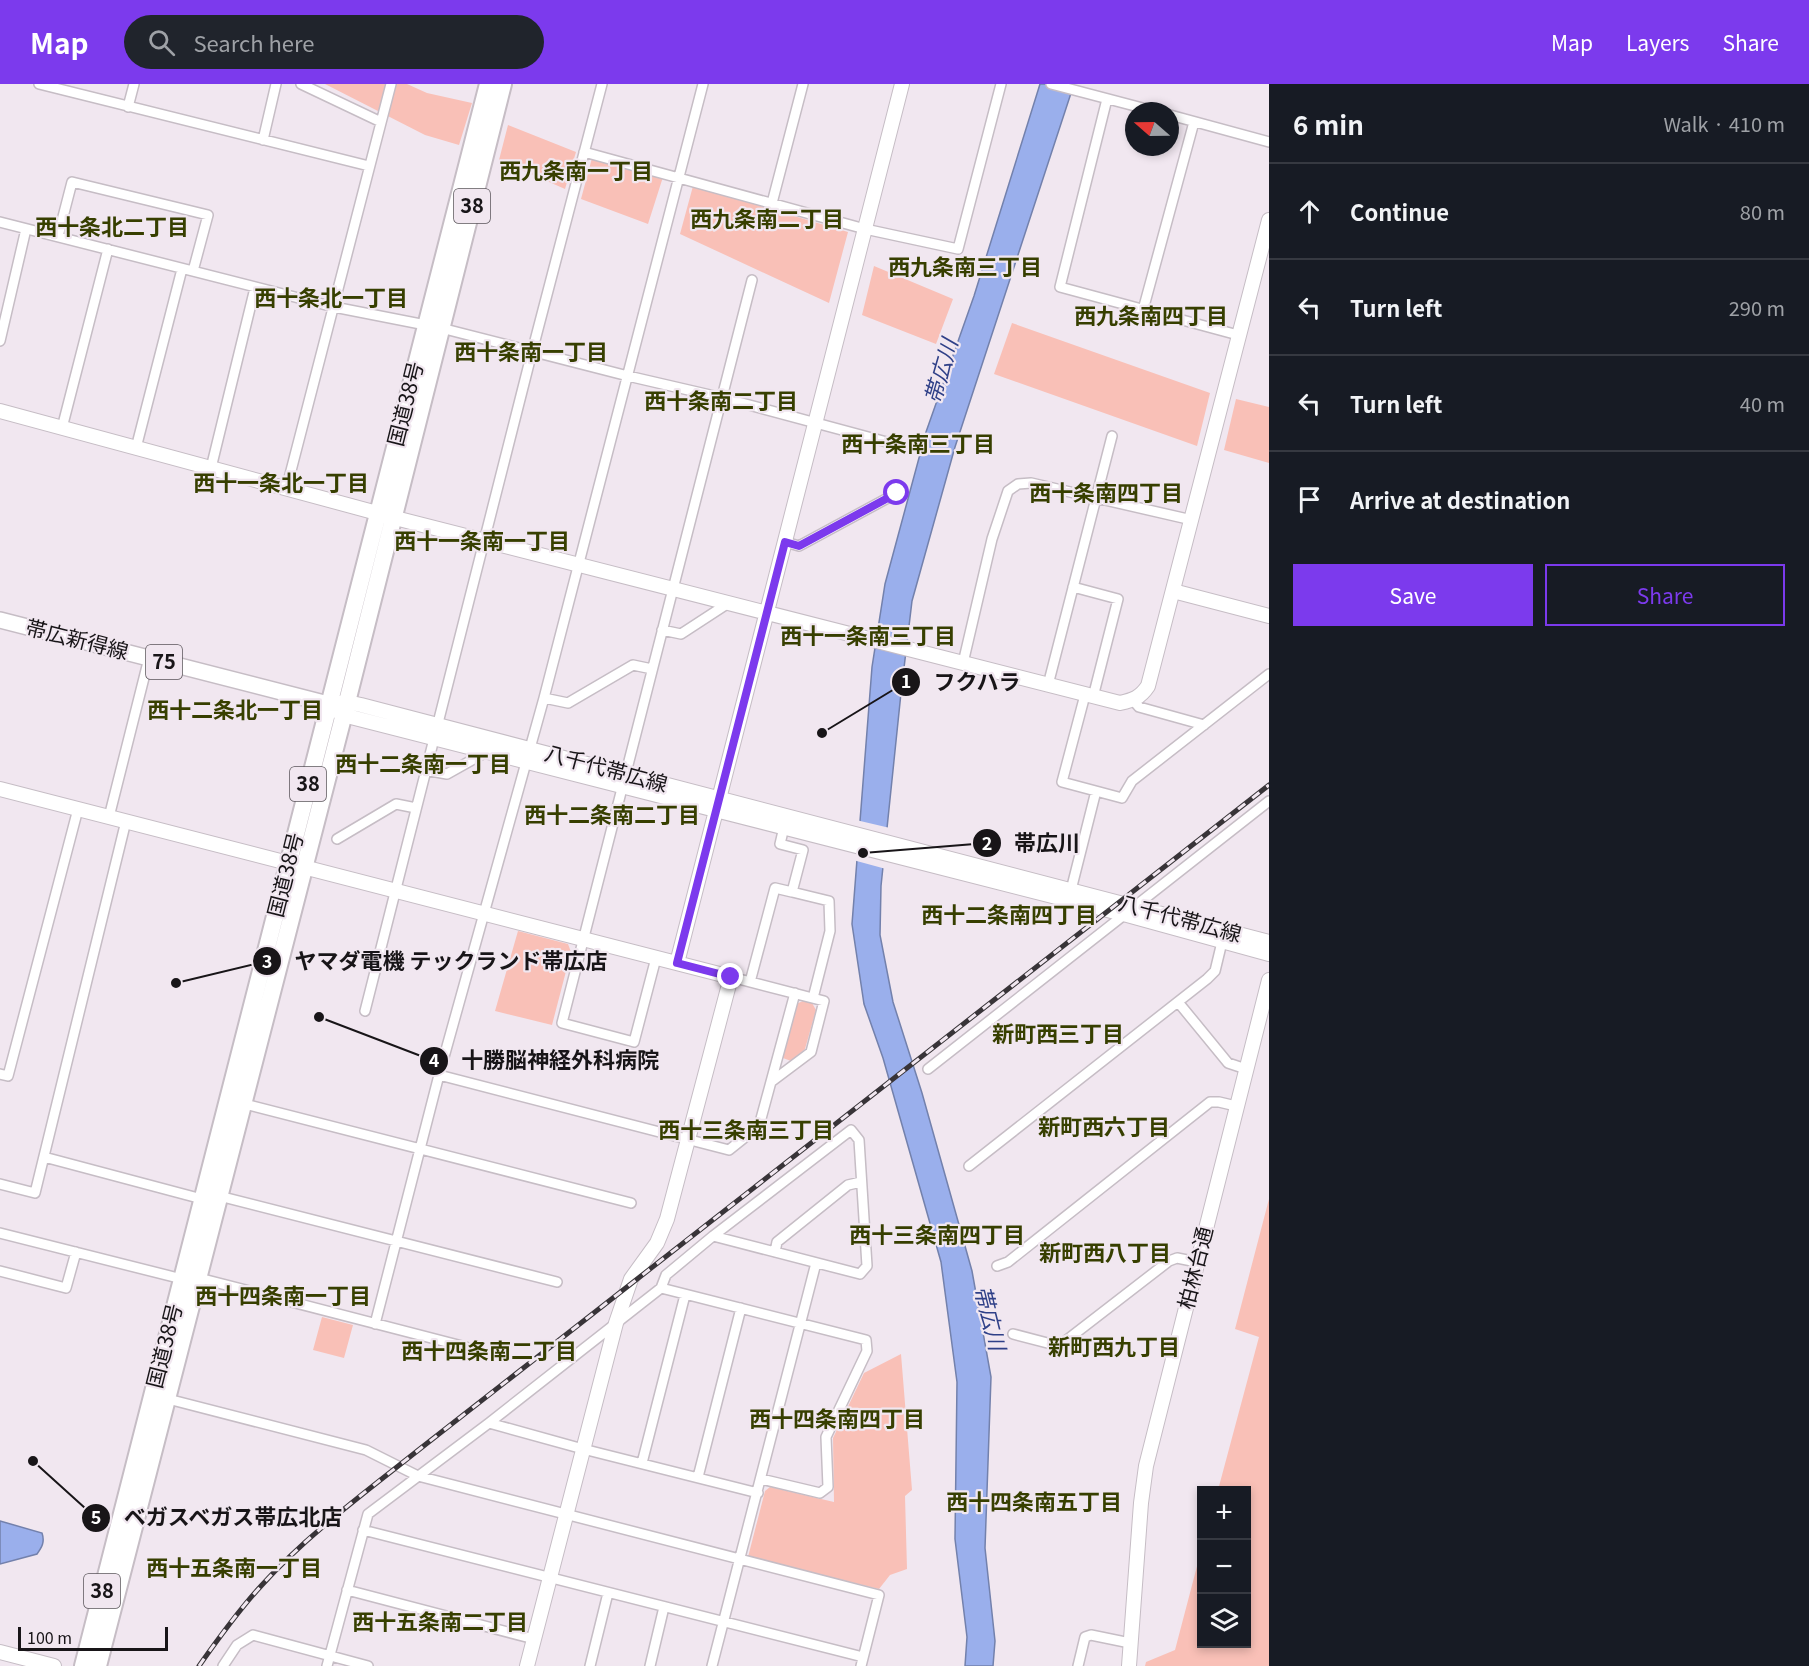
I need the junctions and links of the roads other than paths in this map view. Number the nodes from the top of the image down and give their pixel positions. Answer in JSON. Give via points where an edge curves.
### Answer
{"nodes":[{"id":1,"x":39,"y":84,"type":"edge"},
{"id":2,"x":134,"y":84,"type":"edge"},
{"id":3,"x":276,"y":84,"type":"edge"},
{"id":4,"x":301,"y":84,"type":"edge"},
{"id":5,"x":391,"y":84,"type":"edge"},
{"id":6,"x":488,"y":84,"type":"edge"},
{"id":7,"x":503,"y":84,"type":"edge"},
{"id":8,"x":602,"y":84,"type":"edge"},
{"id":9,"x":703,"y":84,"type":"edge"},
{"id":10,"x":803,"y":84,"type":"edge"},
{"id":11,"x":902,"y":84,"type":"edge"},
{"id":12,"x":1001,"y":84,"type":"edge"},
{"id":13,"x":1051,"y":84,"type":"edge"},
{"id":14,"x":65,"y":87,"type":"edge"},
{"id":15,"x":1107,"y":99,"type":"junction"},
{"id":16,"x":1125,"y":104,"type":"edge"},
{"id":17,"x":128,"y":107,"type":"junction"},
{"id":18,"x":1179,"y":118,"type":"edge"},
{"id":19,"x":381,"y":122,"type":"junction"},
{"id":20,"x":1194,"y":122,"type":"junction"},
{"id":21,"x":263,"y":141,"type":"junction"},
{"id":22,"x":1269,"y":142,"type":"edge"},
{"id":23,"x":584,"y":152,"type":"junction"},
{"id":24,"x":369,"y":166,"type":"junction"},
{"id":25,"x":678,"y":178,"type":"junction"},
{"id":26,"x":772,"y":203,"type":"junction"},
{"id":27,"x":1269,"y":220,"type":"edge"},
{"id":28,"x":0,"y":222,"type":"edge"},
{"id":29,"x":26,"y":228,"type":"junction"},
{"id":30,"x":865,"y":229,"type":"junction"},
{"id":31,"x":58,"y":236,"type":"junction"},
{"id":32,"x":108,"y":249,"type":"junction"},
{"id":33,"x":182,"y":269,"type":"junction"},
{"id":34,"x":193,"y":271,"type":"junction"},
{"id":35,"x":752,"y":280,"type":"dead end"},
{"id":36,"x":255,"y":288,"type":"junction"},
{"id":37,"x":334,"y":307,"type":"junction"},
{"id":38,"x":3,"y":309,"type":"edge"},
{"id":39,"x":1143,"y":310,"type":"junction"},
{"id":40,"x":434,"y":326,"type":"junction"},
{"id":41,"x":1238,"y":335,"type":"junction"},
{"id":42,"x":0,"y":341,"type":"edge"},
{"id":43,"x":532,"y":352,"type":"junction"},
{"id":44,"x":628,"y":376,"type":"junction"},
{"id":45,"x":723,"y":398,"type":"junction"},
{"id":46,"x":0,"y":411,"type":"edge"},
{"id":47,"x":815,"y":423,"type":"junction"},
{"id":48,"x":62,"y":428,"type":"junction"},
{"id":49,"x":1112,"y":436,"type":"dead end"},
{"id":50,"x":136,"y":448,"type":"junction"},
{"id":51,"x":909,"y":448,"type":"dead end"},
{"id":52,"x":211,"y":468,"type":"junction"},
{"id":53,"x":286,"y":489,"type":"junction"},
{"id":54,"x":897,"y":493,"type":"dead end"},
{"id":55,"x":1096,"y":499,"type":"junction"},
{"id":56,"x":386,"y":515,"type":"junction"},
{"id":57,"x":1192,"y":520,"type":"junction"},
{"id":58,"x":484,"y":540,"type":"junction"},
{"id":59,"x":785,"y":542,"type":"junction"},
{"id":60,"x":579,"y":566,"type":"junction"},
{"id":61,"x":1073,"y":586,"type":"junction"},
{"id":62,"x":673,"y":588,"type":"junction"},
{"id":63,"x":1173,"y":591,"type":"junction"},
{"id":64,"x":727,"y":604,"type":"junction"},
{"id":65,"x":767,"y":613,"type":"junction"},
{"id":66,"x":1269,"y":616,"type":"edge"},
{"id":67,"x":0,"y":620,"type":"edge"},
{"id":68,"x":662,"y":630,"type":"junction"},
{"id":69,"x":149,"y":658,"type":"junction"},
{"id":70,"x":963,"y":663,"type":"junction"},
{"id":71,"x":652,"y":669,"type":"junction"},
{"id":72,"x":1269,"y":674,"type":"edge"},
{"id":73,"x":1048,"y":686,"type":"junction"},
{"id":74,"x":1089,"y":696,"type":"junction"},
{"id":75,"x":544,"y":698,"type":"junction"},
{"id":76,"x":1133,"y":700,"type":"junction"},
{"id":77,"x":328,"y":704,"type":"junction"},
{"id":78,"x":345,"y":708,"type":"junction"},
{"id":79,"x":1204,"y":725,"type":"junction"},
{"id":80,"x":436,"y":732,"type":"junction"},
{"id":81,"x":488,"y":751,"type":"junction"},
{"id":82,"x":528,"y":755,"type":"junction"},
{"id":83,"x":425,"y":770,"type":"junction"},
{"id":84,"x":625,"y":780,"type":"junction"},
{"id":85,"x":0,"y":789,"type":"edge"},
{"id":86,"x":1096,"y":791,"type":"junction"},
{"id":87,"x":1269,"y":801,"type":"edge"},
{"id":88,"x":718,"y":805,"type":"junction"},
{"id":89,"x":416,"y":808,"type":"junction"},
{"id":90,"x":78,"y":809,"type":"junction"},
{"id":91,"x":109,"y":817,"type":"junction"},
{"id":92,"x":126,"y":821,"type":"junction"},
{"id":93,"x":784,"y":827,"type":"junction"},
{"id":94,"x":337,"y":839,"type":"dead end"},
{"id":95,"x":850,"y":839,"type":"junction"},
{"id":96,"x":296,"y":866,"type":"junction"},
{"id":97,"x":396,"y":890,"type":"junction"},
{"id":98,"x":792,"y":892,"type":"junction"},
{"id":99,"x":1069,"y":896,"type":"junction"},
{"id":100,"x":1131,"y":911,"type":"junction"},
{"id":101,"x":484,"y":914,"type":"junction"},
{"id":102,"x":584,"y":939,"type":"junction"},
{"id":103,"x":1222,"y":942,"type":"junction"},
{"id":104,"x":1269,"y":942,"type":"edge"},
{"id":105,"x":1269,"y":954,"type":"edge"},
{"id":106,"x":656,"y":958,"type":"junction"},
{"id":107,"x":677,"y":963,"type":"junction"},
{"id":108,"x":731,"y":977,"type":"junction"},
{"id":109,"x":1269,"y":981,"type":"edge"},
{"id":110,"x":750,"y":982,"type":"junction"},
{"id":111,"x":795,"y":993,"type":"junction"},
{"id":112,"x":813,"y":998,"type":"junction"},
{"id":113,"x":1178,"y":1002,"type":"junction"},
{"id":114,"x":365,"y":1011,"type":"dead end"},
{"id":115,"x":928,"y":1069,"type":"dead end"},
{"id":116,"x":1246,"y":1069,"type":"junction"},
{"id":117,"x":0,"y":1074,"type":"edge"},
{"id":118,"x":439,"y":1075,"type":"junction"},
{"id":119,"x":771,"y":1082,"type":"junction"},
{"id":120,"x":235,"y":1102,"type":"junction"},
{"id":121,"x":1236,"y":1106,"type":"junction"},
{"id":122,"x":689,"y":1138,"type":"junction"},
{"id":123,"x":419,"y":1150,"type":"junction"},
{"id":124,"x":44,"y":1157,"type":"junction"},
{"id":125,"x":969,"y":1166,"type":"dead end"},
{"id":126,"x":861,"y":1182,"type":"junction"},
{"id":127,"x":0,"y":1184,"type":"edge"},
{"id":128,"x":219,"y":1197,"type":"junction"},
{"id":129,"x":202,"y":1199,"type":"junction"},
{"id":130,"x":631,"y":1203,"type":"dead end"},
{"id":131,"x":0,"y":1233,"type":"edge"},
{"id":132,"x":713,"y":1236,"type":"junction"},
{"id":133,"x":397,"y":1242,"type":"junction"},
{"id":134,"x":75,"y":1252,"type":"junction"},
{"id":135,"x":774,"y":1252,"type":"junction"},
{"id":136,"x":1197,"y":1262,"type":"junction"},
{"id":137,"x":816,"y":1263,"type":"junction"},
{"id":138,"x":997,"y":1266,"type":"dead end"},
{"id":139,"x":0,"y":1271,"type":"edge"},
{"id":140,"x":190,"y":1279,"type":"junction"},
{"id":141,"x":557,"y":1282,"type":"dead end"},
{"id":142,"x":661,"y":1288,"type":"junction"},
{"id":143,"x":685,"y":1295,"type":"junction"},
{"id":144,"x":741,"y":1308,"type":"junction"},
{"id":145,"x":616,"y":1323,"type":"junction"},
{"id":146,"x":375,"y":1324,"type":"junction"},
{"id":147,"x":800,"y":1324,"type":"junction"},
{"id":148,"x":1013,"y":1334,"type":"dead end"},
{"id":149,"x":466,"y":1347,"type":"dead end"},
{"id":150,"x":159,"y":1397,"type":"junction"},
{"id":151,"x":489,"y":1423,"type":"junction"},
{"id":152,"x":583,"y":1449,"type":"junction"},
{"id":153,"x":642,"y":1463,"type":"junction"},
{"id":154,"x":418,"y":1476,"type":"junction"},
{"id":155,"x":698,"y":1478,"type":"junction"},
{"id":156,"x":761,"y":1479,"type":"junction"},
{"id":157,"x":758,"y":1493,"type":"junction"},
{"id":158,"x":567,"y":1514,"type":"junction"},
{"id":159,"x":363,"y":1530,"type":"junction"},
{"id":160,"x":740,"y":1559,"type":"junction"},
{"id":161,"x":550,"y":1577,"type":"junction"},
{"id":162,"x":347,"y":1590,"type":"junction"},
{"id":163,"x":608,"y":1593,"type":"junction"},
{"id":164,"x":664,"y":1607,"type":"junction"},
{"id":165,"x":724,"y":1621,"type":"junction"},
{"id":166,"x":534,"y":1639,"type":"junction"},
{"id":167,"x":1130,"y":1643,"type":"junction"},
{"id":168,"x":0,"y":1652,"type":"edge"},
{"id":169,"x":330,"y":1656,"type":"junction"},
{"id":170,"x":17,"y":1662,"type":"edge"},
{"id":171,"x":862,"y":1662,"type":"edge"},
{"id":172,"x":54,"y":1666,"type":"edge"},
{"id":173,"x":83,"y":1666,"type":"edge"},
{"id":174,"x":98,"y":1666,"type":"edge"},
{"id":175,"x":223,"y":1666,"type":"edge"},
{"id":176,"x":327,"y":1666,"type":"edge"},
{"id":177,"x":368,"y":1666,"type":"edge"},
{"id":178,"x":527,"y":1666,"type":"edge"},
{"id":179,"x":590,"y":1666,"type":"edge"},
{"id":180,"x":650,"y":1666,"type":"edge"},
{"id":181,"x":712,"y":1666,"type":"edge"},
{"id":182,"x":1078,"y":1666,"type":"edge"},
{"id":183,"x":1129,"y":1666,"type":"edge"}],
"edges":[{"from":1,"to":14,"type":"street"},
{"from":2,"to":17,"type":"street"},
{"from":3,"to":21,"type":"street"},
{"from":4,"to":19,"type":"street"},
{"from":5,"to":19,"type":"street"},
{"from":6,"to":40,"type":"highway","name":"国道38号","number":"38"},
{"from":7,"to":40,"type":"highway","name":"国道38号","number":"38"},
{"from":8,"to":23,"type":"street"},
{"from":9,"to":25,"type":"street"},
{"from":10,"to":26,"type":"street"},
{"from":11,"to":30,"type":"street"},
{"from":12,"to":30,"type":"street","via":[[958,249]]},
{"from":13,"to":15,"type":"street"},
{"from":14,"to":17,"type":"street"},
{"from":15,"to":16,"type":"street"},
{"from":15,"to":39,"type":"street","via":[[1060,287]]},
{"from":17,"to":21,"type":"street"},
{"from":18,"to":20,"type":"street"},
{"from":19,"to":24,"type":"street"},
{"from":20,"to":22,"type":"street"},
{"from":20,"to":39,"type":"street"},
{"from":21,"to":24,"type":"street"},
{"from":23,"to":25,"type":"street"},
{"from":23,"to":43,"type":"street"},
{"from":24,"to":37,"type":"street"},
{"from":25,"to":26,"type":"street"},
{"from":25,"to":44,"type":"street"},
{"from":26,"to":30,"type":"street"},
{"from":27,"to":41,"type":"street"},
{"from":28,"to":29,"type":"street"},
{"from":29,"to":31,"type":"street"},
{"from":29,"to":38,"type":"street"},
{"from":30,"to":47,"type":"street"},
{"from":31,"to":32,"type":"street"},
{"from":31,"to":34,"type":"street","via":[[72,182],[208,215]]},
{"from":32,"to":33,"type":"street"},
{"from":32,"to":48,"type":"street"},
{"from":33,"to":34,"type":"street"},
{"from":33,"to":50,"type":"street"},
{"from":34,"to":36,"type":"street"},
{"from":35,"to":45,"type":"street"},
{"from":36,"to":37,"type":"street"},
{"from":36,"to":52,"type":"street"},
{"from":37,"to":40,"type":"street"},
{"from":37,"to":53,"type":"street"},
{"from":38,"to":42,"type":"street"},
{"from":39,"to":41,"type":"street"},
{"from":40,"to":43,"type":"street"},
{"from":40,"to":56,"type":"highway","name":"国道38号","number":"38"},
{"from":41,"to":57,"type":"street"},
{"from":43,"to":44,"type":"street"},
{"from":43,"to":58,"type":"street"},
{"from":44,"to":45,"type":"street"},
{"from":44,"to":60,"type":"street"},
{"from":45,"to":47,"type":"street"},
{"from":45,"to":62,"type":"street"},
{"from":46,"to":48,"type":"street"},
{"from":47,"to":51,"type":"street"},
{"from":47,"to":59,"type":"street"},
{"from":48,"to":50,"type":"street"},
{"from":49,"to":55,"type":"street"},
{"from":50,"to":52,"type":"street"},
{"from":52,"to":53,"type":"street"},
{"from":53,"to":56,"type":"street"},
{"from":54,"to":59,"type":"street","via":[[799,546]]},
{"from":55,"to":57,"type":"street"},
{"from":55,"to":61,"type":"street"},
{"from":55,"to":70,"type":"street","via":[[1031,483],[1018,484],[1008,491],[992,539]]},
{"from":56,"to":58,"type":"street"},
{"from":56,"to":77,"type":"highway","name":"国道38号","number":"38"},
{"from":56,"to":78,"type":"highway","name":"国道38号","number":"38"},
{"from":57,"to":63,"type":"street"},
{"from":58,"to":60,"type":"street"},
{"from":58,"to":80,"type":"street"},
{"from":59,"to":65,"type":"street"},
{"from":60,"to":62,"type":"street"},
{"from":60,"to":75,"type":"street"},
{"from":61,"to":73,"type":"street"},
{"from":61,"to":74,"type":"street","via":[[1118,599]]},
{"from":62,"to":64,"type":"street"},
{"from":62,"to":68,"type":"street"},
{"from":63,"to":66,"type":"street"},
{"from":63,"to":76,"type":"street","via":[[1148,686],[1142,696]]},
{"from":64,"to":65,"type":"street"},
{"from":64,"to":68,"type":"street","via":[[681,634]]},
{"from":65,"to":70,"type":"street"},
{"from":65,"to":88,"type":"street"},
{"from":67,"to":69,"type":"main road","name":"帯広新得線","number":"75"},
{"from":68,"to":71,"type":"street"},
{"from":69,"to":77,"type":"main road","name":"帯広新得線","number":"75"},
{"from":69,"to":91,"type":"street"},
{"from":70,"to":73,"type":"street"},
{"from":71,"to":75,"type":"street","via":[[633,665],[568,703]]},
{"from":71,"to":84,"type":"street"},
{"from":72,"to":79,"type":"street"},
{"from":73,"to":74,"type":"street"},
{"from":74,"to":76,"type":"street","via":[[1120,703]]},
{"from":74,"to":86,"type":"street","via":[[1062,782]]},
{"from":75,"to":82,"type":"street"},
{"from":76,"to":79,"type":"street","via":[[1139,707]]},
{"from":77,"to":78,"type":"street","name":"八千代帯広線"},
{"from":77,"to":96,"type":"highway","name":"国道38号","number":"38"},
{"from":78,"to":80,"type":"street","name":"八千代帯広線"},
{"from":78,"to":96,"type":"highway","name":"国道38号","number":"38"},
{"from":79,"to":86,"type":"street","via":[[1132,781],[1122,798]]},
{"from":80,"to":81,"type":"street","name":"八千代帯広線"},
{"from":80,"to":82,"type":"street","name":"八千代帯広線"},
{"from":80,"to":83,"type":"street"},
{"from":81,"to":82,"type":"street","name":"八千代帯広線"},
{"from":81,"to":83,"type":"street","via":[[447,774]]},
{"from":82,"to":84,"type":"street","name":"八千代帯広線"},
{"from":82,"to":101,"type":"street"},
{"from":83,"to":89,"type":"street"},
{"from":84,"to":88,"type":"street","name":"八千代帯広線"},
{"from":84,"to":102,"type":"street"},
{"from":85,"to":90,"type":"street"},
{"from":86,"to":99,"type":"street"},
{"from":87,"to":100,"type":"street"},
{"from":88,"to":93,"type":"street","name":"八千代帯広線"},
{"from":88,"to":95,"type":"street","name":"八千代帯広線"},
{"from":88,"to":107,"type":"street"},
{"from":89,"to":94,"type":"street","via":[[396,804]]},
{"from":89,"to":97,"type":"street"},
{"from":90,"to":91,"type":"street"},
{"from":90,"to":117,"type":"street","via":[[8,1076]]},
{"from":91,"to":92,"type":"street"},
{"from":92,"to":96,"type":"street"},
{"from":92,"to":124,"type":"street"},
{"from":93,"to":95,"type":"street","name":"八千代帯広線"},
{"from":93,"to":98,"type":"street","via":[[780,844],[803,850]]},
{"from":95,"to":99,"type":"street","name":"八千代帯広線"},
{"from":96,"to":97,"type":"street"},
{"from":96,"to":120,"type":"highway","name":"国道38号","number":"38"},
{"from":97,"to":101,"type":"street"},
{"from":97,"to":114,"type":"street"},
{"from":98,"to":110,"type":"street","via":[[775,888]]},
{"from":98,"to":112,"type":"street","via":[[829,901],[830,931]]},
{"from":99,"to":100,"type":"street","name":"八千代帯広線"},
{"from":100,"to":103,"type":"street","name":"八千代帯広線"},
{"from":100,"to":104,"type":"street","name":"八千代帯広線"},
{"from":100,"to":115,"type":"street"},
{"from":101,"to":102,"type":"street"},
{"from":101,"to":118,"type":"street"},
{"from":102,"to":106,"type":"street"},
{"from":102,"to":106,"type":"street","via":[[562,1023],[634,1042]]},
{"from":103,"to":105,"type":"street","name":"八千代帯広線"},
{"from":103,"to":113,"type":"street","via":[[1215,971]]},
{"from":106,"to":107,"type":"street"},
{"from":107,"to":108,"type":"street"},
{"from":108,"to":110,"type":"street"},
{"from":108,"to":122,"type":"street"},
{"from":109,"to":116,"type":"street","name":"柏林台通"},
{"from":110,"to":111,"type":"street"},
{"from":111,"to":112,"type":"street"},
{"from":111,"to":119,"type":"street"},
{"from":112,"to":119,"type":"street","via":[[824,1001],[811,1052]]},
{"from":113,"to":116,"type":"street","via":[[1228,1063]]},
{"from":113,"to":125,"type":"street"},
{"from":116,"to":121,"type":"street","name":"柏林台通"},
{"from":118,"to":122,"type":"street"},
{"from":118,"to":123,"type":"street"},
{"from":119,"to":122,"type":"street","via":[[759,1126],[729,1150]]},
{"from":120,"to":123,"type":"street"},
{"from":120,"to":128,"type":"highway","name":"国道38号","number":"38"},
{"from":120,"to":129,"type":"highway","name":"国道38号","number":"38"},
{"from":121,"to":136,"type":"street","name":"柏林台通"},
{"from":121,"to":138,"type":"street","via":[[1210,1102],[1008,1262]]},
{"from":122,"to":145,"type":"street","via":[[667,1219],[657,1243],[631,1279]]},
{"from":123,"to":130,"type":"street"},
{"from":123,"to":133,"type":"street"},
{"from":124,"to":127,"type":"street","via":[[35,1193]]},
{"from":124,"to":129,"type":"street"},
{"from":126,"to":132,"type":"street","via":[[859,1140],[851,1130]]},
{"from":126,"to":135,"type":"street","via":[[848,1185],[786,1234],[777,1242]]},
{"from":126,"to":137,"type":"street","via":[[867,1266],[860,1274]]},
{"from":128,"to":129,"type":"street"},
{"from":128,"to":133,"type":"street"},
{"from":128,"to":140,"type":"highway","name":"国道38号","number":"38"},
{"from":129,"to":140,"type":"highway","name":"国道38号","number":"38"},
{"from":131,"to":134,"type":"street"},
{"from":132,"to":135,"type":"street"},
{"from":132,"to":142,"type":"street","via":[[666,1275]]},
{"from":133,"to":141,"type":"street"},
{"from":133,"to":146,"type":"street"},
{"from":134,"to":139,"type":"street","via":[[66,1288]]},
{"from":134,"to":140,"type":"street"},
{"from":135,"to":137,"type":"street"},
{"from":136,"to":148,"type":"street","via":[[1177,1258],[1169,1261],[1059,1346]]},
{"from":136,"to":167,"type":"street","name":"柏林台通","via":[[1146,1466]]},
{"from":137,"to":147,"type":"street"},
{"from":140,"to":146,"type":"street"},
{"from":140,"to":150,"type":"highway","name":"国道38号","number":"38"},
{"from":142,"to":143,"type":"street"},
{"from":142,"to":145,"type":"street"},
{"from":143,"to":144,"type":"street"},
{"from":143,"to":153,"type":"street"},
{"from":144,"to":147,"type":"street"},
{"from":144,"to":155,"type":"street"},
{"from":145,"to":151,"type":"street"},
{"from":145,"to":152,"type":"street"},
{"from":146,"to":149,"type":"street"},
{"from":147,"to":156,"type":"street"},
{"from":147,"to":156,"type":"street","via":[[866,1340],[867,1351],[826,1437],[828,1487],[820,1493]]},
{"from":150,"to":154,"type":"street","via":[[366,1450]]},
{"from":150,"to":173,"type":"highway","name":"国道38号","number":"38"},
{"from":150,"to":174,"type":"highway","name":"国道38号","number":"38"},
{"from":151,"to":152,"type":"street"},
{"from":151,"to":154,"type":"street"},
{"from":152,"to":153,"type":"street"},
{"from":152,"to":158,"type":"street"},
{"from":153,"to":155,"type":"street"},
{"from":154,"to":158,"type":"street"},
{"from":154,"to":159,"type":"street","via":[[368,1514]]},
{"from":155,"to":157,"type":"street"},
{"from":156,"to":157,"type":"street"},
{"from":157,"to":160,"type":"street"},
{"from":158,"to":160,"type":"street"},
{"from":158,"to":161,"type":"street"},
{"from":159,"to":161,"type":"street"},
{"from":159,"to":162,"type":"street"},
{"from":160,"to":165,"type":"street"},
{"from":160,"to":171,"type":"street","via":[[879,1595]]},
{"from":161,"to":163,"type":"street"},
{"from":161,"to":166,"type":"street"},
{"from":162,"to":166,"type":"street"},
{"from":162,"to":169,"type":"street"},
{"from":163,"to":164,"type":"street"},
{"from":163,"to":179,"type":"street"},
{"from":164,"to":165,"type":"street"},
{"from":164,"to":180,"type":"street"},
{"from":165,"to":171,"type":"street"},
{"from":165,"to":181,"type":"street"},
{"from":166,"to":178,"type":"street"},
{"from":167,"to":182,"type":"street","via":[[1085,1637]]},
{"from":167,"to":183,"type":"street","name":"柏林台通"},
{"from":168,"to":170,"type":"street"},
{"from":169,"to":175,"type":"street","via":[[253,1635],[237,1645]]},
{"from":169,"to":176,"type":"street"},
{"from":169,"to":177,"type":"street"},
{"from":170,"to":172,"type":"street"}]}
